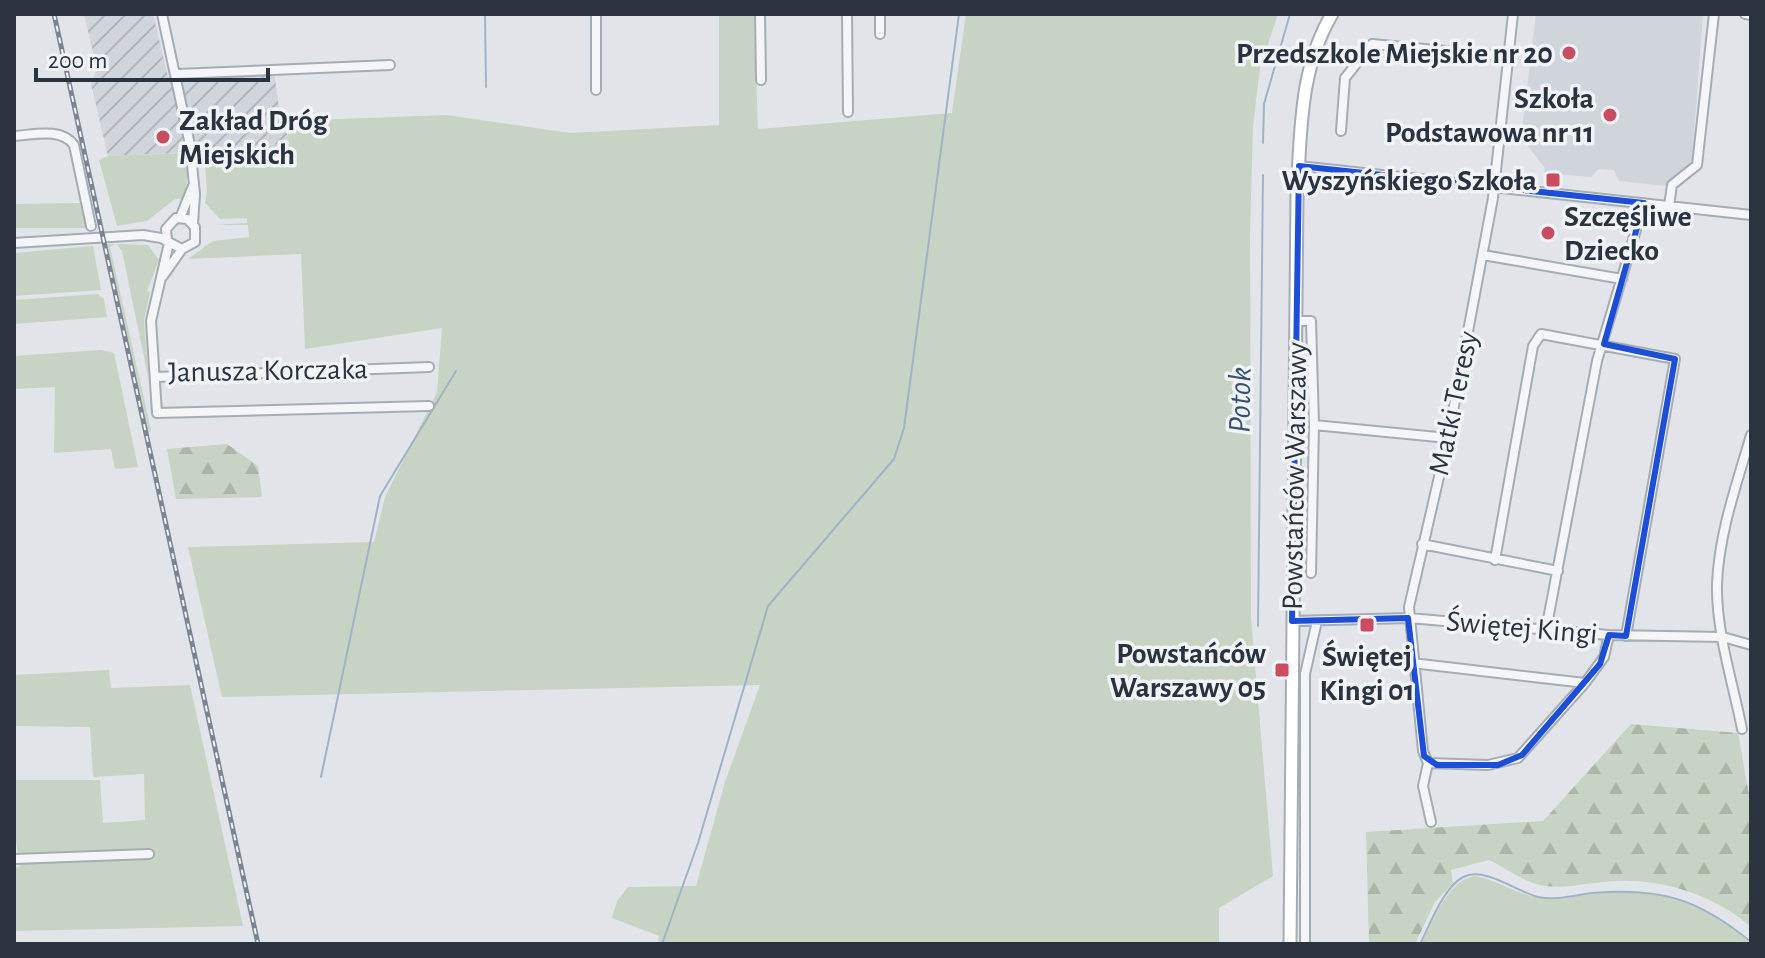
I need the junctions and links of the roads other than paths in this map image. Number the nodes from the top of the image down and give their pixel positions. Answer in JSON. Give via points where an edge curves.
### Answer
{"nodes":[{"id":1,"x":162,"y":14,"type":"edge"},
{"id":2,"x":596,"y":14,"type":"edge"},
{"id":3,"x":760,"y":14,"type":"edge"},
{"id":4,"x":847,"y":14,"type":"edge"},
{"id":5,"x":880,"y":14,"type":"edge"},
{"id":6,"x":1332,"y":14,"type":"edge"},
{"id":7,"x":1513,"y":14,"type":"edge"},
{"id":8,"x":1714,"y":14,"type":"edge"},
{"id":9,"x":880,"y":34,"type":"dead end"},
{"id":10,"x":1509,"y":57,"type":"junction"},
{"id":11,"x":390,"y":65,"type":"dead end"},
{"id":12,"x":177,"y":74,"type":"junction"},
{"id":13,"x":761,"y":80,"type":"dead end"},
{"id":14,"x":596,"y":90,"type":"dead end"},
{"id":15,"x":848,"y":112,"type":"dead end"},
{"id":16,"x":1341,"y":131,"type":"dead end"},
{"id":17,"x":14,"y":136,"type":"edge"},
{"id":18,"x":1299,"y":166,"type":"junction"},
{"id":19,"x":194,"y":182,"type":"junction"},
{"id":20,"x":1495,"y":188,"type":"junction"},
{"id":21,"x":1644,"y":203,"type":"junction"},
{"id":22,"x":1669,"y":206,"type":"junction"},
{"id":23,"x":1751,"y":215,"type":"edge"},
{"id":24,"x":180,"y":218,"type":"junction"},
{"id":25,"x":193,"y":224,"type":"junction"},
{"id":26,"x":167,"y":225,"type":"junction"},
{"id":27,"x":91,"y":226,"type":"dead end"},
{"id":28,"x":143,"y":235,"type":"junction"},
{"id":29,"x":168,"y":241,"type":"junction"},
{"id":30,"x":14,"y":243,"type":"edge"},
{"id":31,"x":182,"y":249,"type":"junction"},
{"id":32,"x":1483,"y":255,"type":"junction"},
{"id":33,"x":163,"y":277,"type":"junction"},
{"id":34,"x":1622,"y":279,"type":"junction"},
{"id":35,"x":1295,"y":321,"type":"junction"},
{"id":36,"x":1604,"y":346,"type":"junction"},
{"id":37,"x":429,"y":367,"type":"dead end"},
{"id":38,"x":156,"y":377,"type":"junction"},
{"id":39,"x":429,"y":406,"type":"dead end"},
{"id":40,"x":1314,"y":425,"type":"junction"},
{"id":41,"x":1751,"y":435,"type":"edge"},
{"id":42,"x":1448,"y":438,"type":"junction"},
{"id":43,"x":1422,"y":544,"type":"junction"},
{"id":44,"x":1495,"y":560,"type":"junction"},
{"id":45,"x":1558,"y":571,"type":"junction"},
{"id":46,"x":1311,"y":573,"type":"dead end"},
{"id":47,"x":1409,"y":618,"type":"junction"},
{"id":48,"x":1292,"y":621,"type":"junction"},
{"id":49,"x":1317,"y":621,"type":"junction"},
{"id":50,"x":1546,"y":630,"type":"junction"},
{"id":51,"x":1609,"y":635,"type":"junction"},
{"id":52,"x":1626,"y":636,"type":"junction"},
{"id":53,"x":1723,"y":637,"type":"junction"},
{"id":54,"x":1751,"y":645,"type":"edge"},
{"id":55,"x":1412,"y":663,"type":"junction"},
{"id":56,"x":1585,"y":683,"type":"junction"},
{"id":57,"x":1742,"y":729,"type":"dead end"},
{"id":58,"x":1428,"y":763,"type":"junction"},
{"id":59,"x":1431,"y":822,"type":"dead end"},
{"id":60,"x":149,"y":854,"type":"dead end"},
{"id":61,"x":14,"y":859,"type":"edge"},
{"id":62,"x":1290,"y":944,"type":"edge"},
{"id":63,"x":1305,"y":944,"type":"edge"}],
"edges":[{"from":1,"to":12,"type":"street"},
{"from":2,"to":14,"type":"street"},
{"from":3,"to":13,"type":"street"},
{"from":4,"to":15,"type":"street"},
{"from":5,"to":9,"type":"street"},
{"from":6,"to":18,"type":"street","name":"Powstańców Warszawy","via":[[1309,70]]},
{"from":7,"to":10,"type":"street","name":"Matki Teresy"},
{"from":8,"to":22,"type":"street","via":[[1697,165],[1672,185]]},
{"from":10,"to":16,"type":"street","via":[[1372,44],[1345,78]]},
{"from":10,"to":20,"type":"street","name":"Matki Teresy"},
{"from":11,"to":12,"type":"street"},
{"from":12,"to":19,"type":"street"},
{"from":17,"to":27,"type":"street","via":[[68,137]]},
{"from":18,"to":20,"type":"street"},
{"from":18,"to":35,"type":"street","name":"Powstańców Warszawy"},
{"from":19,"to":24,"type":"street"},
{"from":19,"to":25,"type":"street"},
{"from":20,"to":21,"type":"street"},
{"from":20,"to":32,"type":"street","name":"Matki Teresy"},
{"from":21,"to":22,"type":"street"},
{"from":21,"to":34,"type":"street"},
{"from":22,"to":23,"type":"street"},
{"from":24,"to":25,"type":"street"},
{"from":24,"to":26,"type":"street"},
{"from":25,"to":31,"type":"street","via":[[195,242]]},
{"from":26,"to":28,"type":"street"},
{"from":26,"to":29,"type":"street"},
{"from":28,"to":29,"type":"street"},
{"from":28,"to":30,"type":"street"},
{"from":29,"to":31,"type":"street"},
{"from":29,"to":33,"type":"street","name":"Janusza Korczaka"},
{"from":31,"to":33,"type":"street","name":"Janusza Korczaka"},
{"from":32,"to":34,"type":"street"},
{"from":32,"to":42,"type":"street","name":"Matki Teresy"},
{"from":33,"to":38,"type":"street","name":"Janusza Korczaka","via":[[151,321]]},
{"from":34,"to":36,"type":"street"},
{"from":35,"to":40,"type":"street","via":[[1311,321]]},
{"from":35,"to":48,"type":"street","name":"Powstańców Warszawy"},
{"from":36,"to":44,"type":"street","via":[[1541,334],[1533,346]]},
{"from":36,"to":45,"type":"street"},
{"from":36,"to":52,"type":"street","via":[[1675,359]]},
{"from":37,"to":38,"type":"street","name":"Janusza Korczaka"},
{"from":38,"to":39,"type":"street","via":[[157,413],[172,415]]},
{"from":40,"to":42,"type":"street"},
{"from":40,"to":46,"type":"street"},
{"from":41,"to":53,"type":"street","via":[[1729,510],[1717,585]]},
{"from":42,"to":43,"type":"street","name":"Matki Teresy"},
{"from":43,"to":44,"type":"street"},
{"from":43,"to":47,"type":"street","name":"Matki Teresy"},
{"from":44,"to":45,"type":"street"},
{"from":45,"to":50,"type":"street"},
{"from":47,"to":49,"type":"street","name":"Świętej Kingi"},
{"from":47,"to":50,"type":"street","name":"Świętej Kingi"},
{"from":47,"to":55,"type":"street","name":"Matki Teresy"},
{"from":48,"to":49,"type":"street","name":"Świętej Kingi"},
{"from":48,"to":62,"type":"street","name":"Powstańców Warszawy"},
{"from":49,"to":63,"type":"street","via":[[1305,674]]},
{"from":50,"to":51,"type":"street","name":"Świętej Kingi"},
{"from":51,"to":52,"type":"street","name":"Świętej Kingi"},
{"from":51,"to":56,"type":"street","via":[[1604,657]]},
{"from":52,"to":53,"type":"street","name":"Świętej Kingi"},
{"from":53,"to":54,"type":"street","name":"Świętej Kingi"},
{"from":53,"to":57,"type":"street"},
{"from":55,"to":56,"type":"street"},
{"from":55,"to":58,"type":"street","name":"Matki Teresy"},
{"from":56,"to":58,"type":"street","via":[[1518,758],[1498,765]]},
{"from":58,"to":59,"type":"street","name":"Matki Teresy","via":[[1422,779]]},
{"from":60,"to":61,"type":"street"}]}
